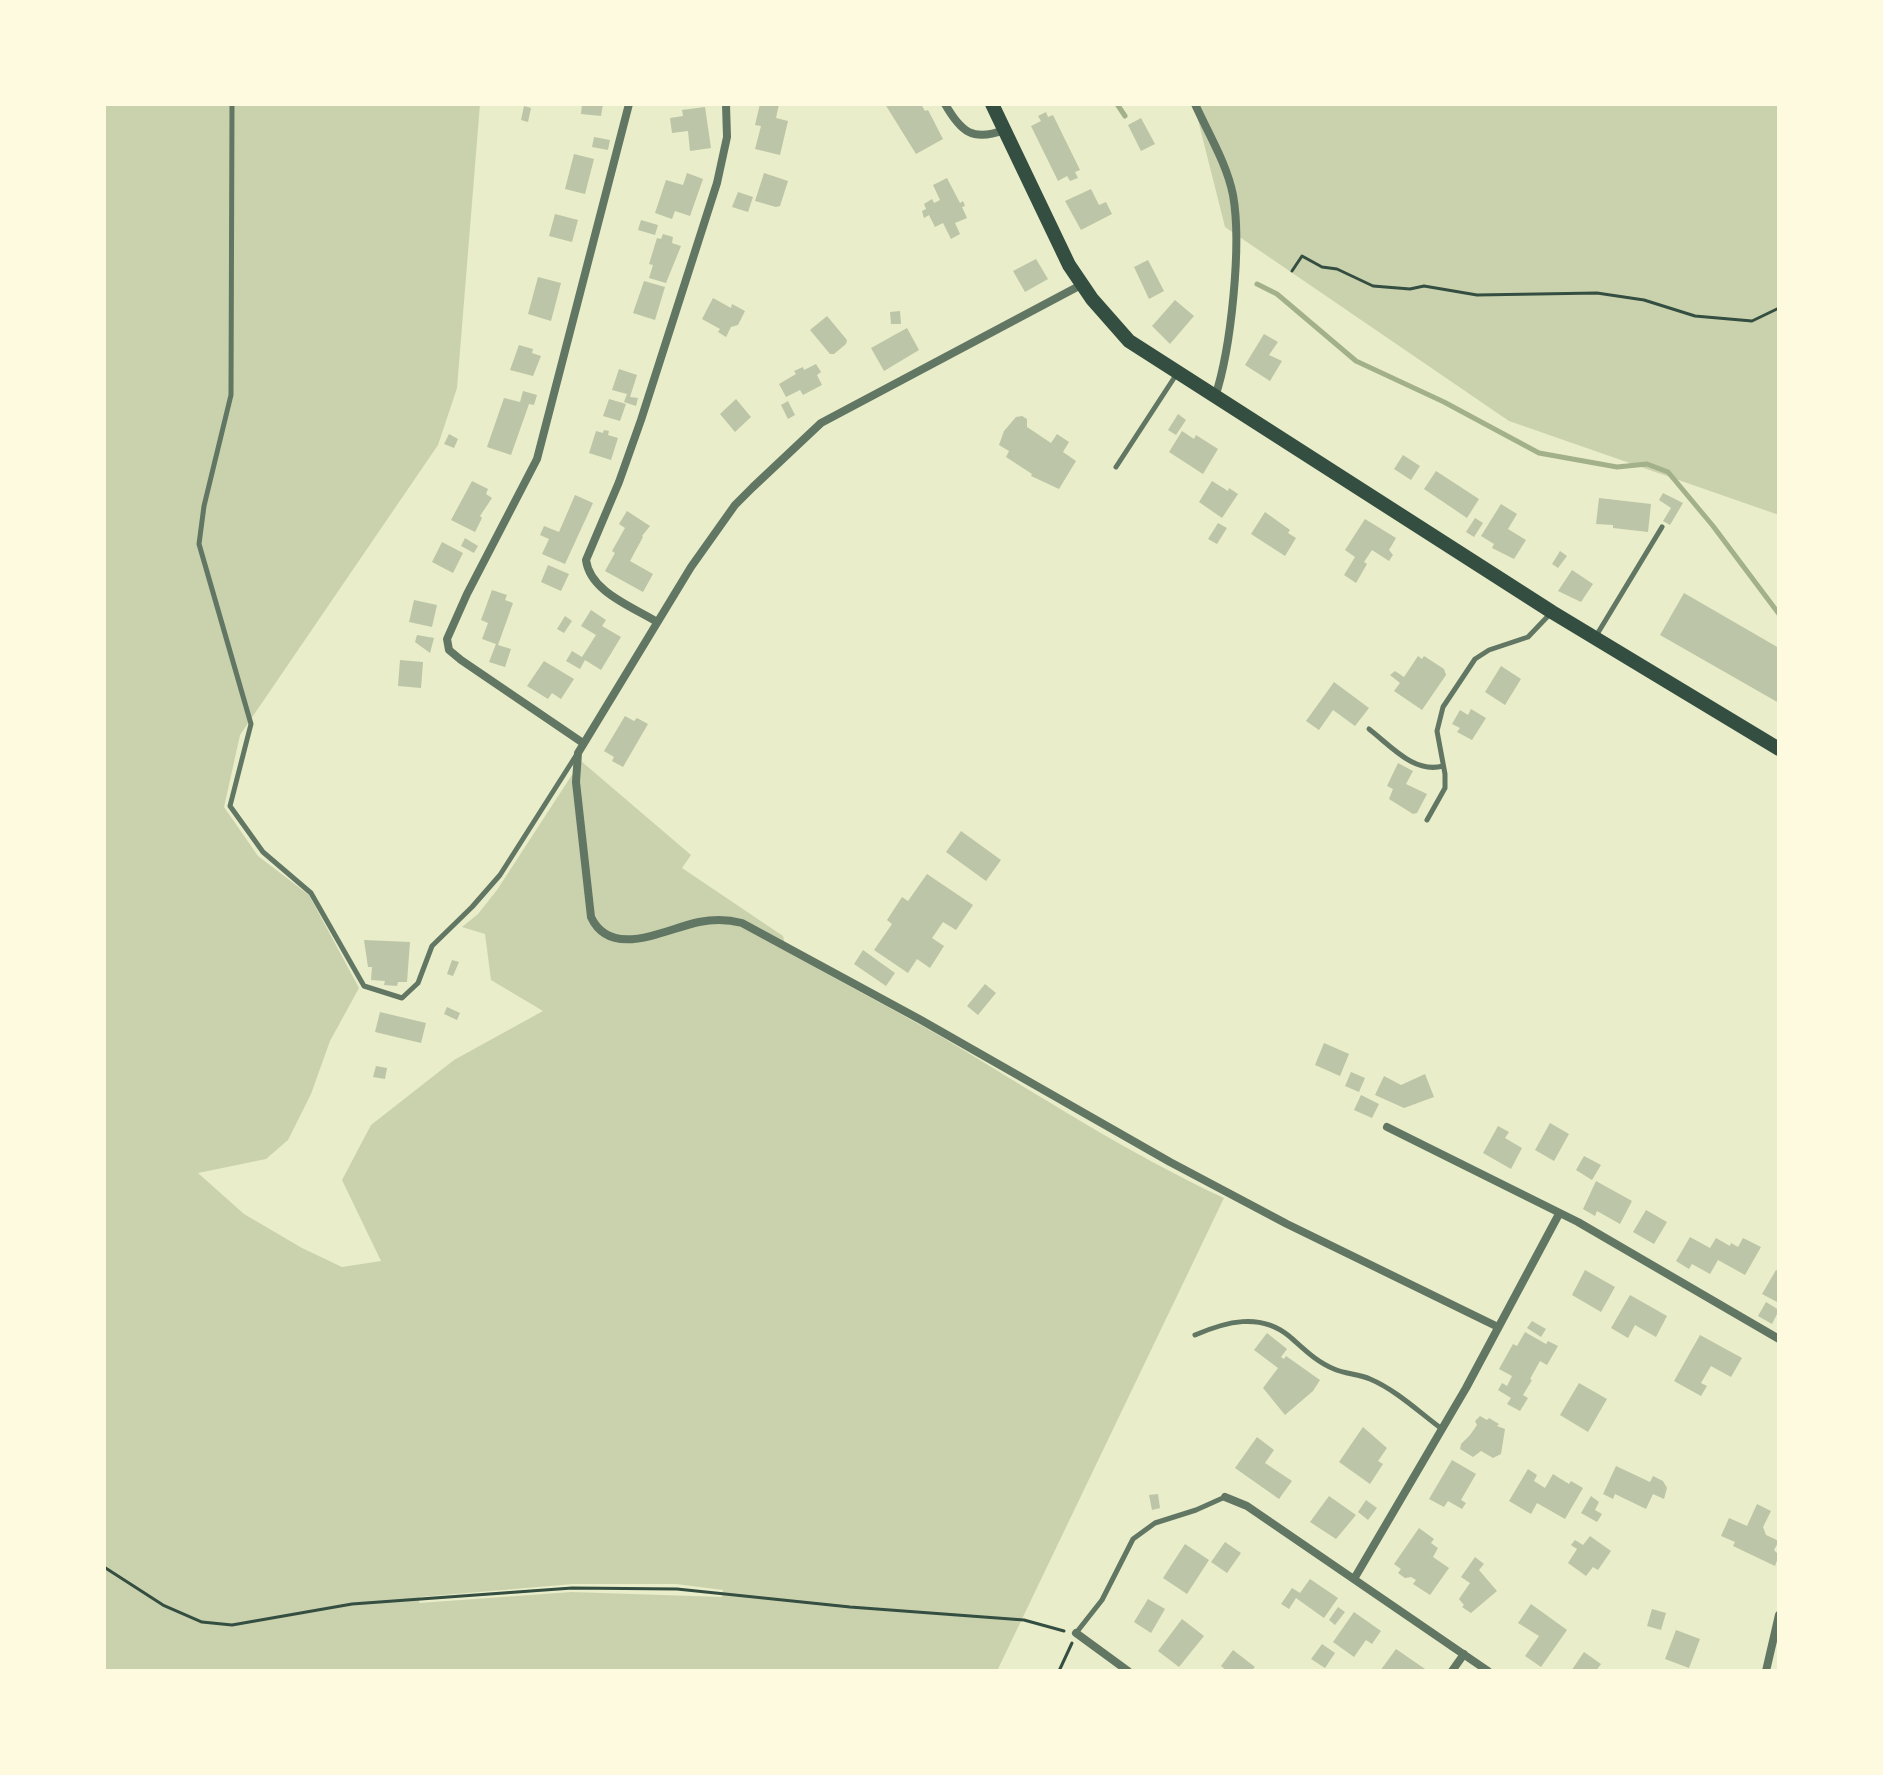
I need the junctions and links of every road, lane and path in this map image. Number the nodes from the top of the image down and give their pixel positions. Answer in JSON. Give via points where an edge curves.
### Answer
{"nodes":[{"id":1,"x":232,"y":104,"type":"edge"},
{"id":2,"x":629,"y":104,"type":"edge"},
{"id":3,"x":726,"y":104,"type":"edge"},
{"id":4,"x":945,"y":104,"type":"edge"},
{"id":5,"x":992,"y":104,"type":"edge"},
{"id":6,"x":1195,"y":104,"type":"edge"},
{"id":7,"x":1004,"y":130,"type":"junction"},
{"id":8,"x":1292,"y":271,"type":"dead end"},
{"id":9,"x":1081,"y":285,"type":"junction"},
{"id":10,"x":1779,"y":308,"type":"edge"},
{"id":11,"x":1177,"y":374,"type":"junction"},
{"id":12,"x":1215,"y":398,"type":"junction"},
{"id":13,"x":1116,"y":467,"type":"dead end"},
{"id":14,"x":1662,"y":527,"type":"dead end"},
{"id":15,"x":1552,"y":612,"type":"junction"},
{"id":16,"x":657,"y":622,"type":"junction"},
{"id":17,"x":1594,"y":639,"type":"junction"},
{"id":18,"x":1369,"y":729,"type":"dead end"},
{"id":19,"x":583,"y":743,"type":"junction"},
{"id":20,"x":1779,"y":749,"type":"edge"},
{"id":21,"x":578,"y":753,"type":"junction"},
{"id":22,"x":1443,"y":766,"type":"junction"},
{"id":23,"x":1427,"y":820,"type":"dead end"},
{"id":24,"x":1387,"y":1127,"type":"dead end"},
{"id":25,"x":1559,"y":1214,"type":"junction"},
{"id":26,"x":1498,"y":1327,"type":"junction"},
{"id":27,"x":1195,"y":1335,"type":"dead end"},
{"id":28,"x":1779,"y":1339,"type":"edge"},
{"id":29,"x":1442,"y":1429,"type":"junction"},
{"id":30,"x":1225,"y":1497,"type":"joint"},
{"id":31,"x":104,"y":1567,"type":"edge"},
{"id":32,"x":1354,"y":1579,"type":"junction"},
{"id":33,"x":1779,"y":1615,"type":"edge"},
{"id":34,"x":1076,"y":1633,"type":"junction"},
{"id":35,"x":1464,"y":1654,"type":"junction"},
{"id":36,"x":1059,"y":1671,"type":"edge"},
{"id":37,"x":1128,"y":1671,"type":"edge"},
{"id":38,"x":1452,"y":1671,"type":"edge"},
{"id":39,"x":1488,"y":1671,"type":"edge"},
{"id":40,"x":1766,"y":1671,"type":"edge"}],
"edges":[{"from":1,"to":21,"type":"lane","via":[[231,395],[199,544],[251,724],[230,806],[263,852],[311,893],[364,986],[402,998],[418,983],[432,946],[500,875]]},
{"from":2,"to":19,"type":"street","via":[[537,459],[447,639],[449,650],[461,660]]},
{"from":3,"to":16,"type":"street","via":[[727,137],[717,183],[641,420],[586,560],[598,586]]},
{"from":4,"to":7,"type":"street","via":[[970,133],[988,136]]},
{"from":5,"to":7,"type":"main road"},
{"from":6,"to":12,"type":"street","via":[[1232,192],[1235,216],[1229,340]]},
{"from":7,"to":9,"type":"main road"},
{"from":8,"to":10,"type":"path","via":[[1302,256],[1373,286],[1424,286],[1477,295],[1597,293],[1695,316],[1752,321]]},
{"from":9,"to":11,"type":"main road","via":[[1129,341]]},
{"from":9,"to":16,"type":"street","via":[[821,423],[735,505]]},
{"from":11,"to":12,"type":"main road"},
{"from":11,"to":13,"type":"lane"},
{"from":12,"to":15,"type":"main road"},
{"from":14,"to":17,"type":"lane"},
{"from":15,"to":17,"type":"main road"},
{"from":15,"to":22,"type":"lane","via":[[1528,637],[1475,659],[1438,721]]},
{"from":16,"to":19,"type":"street"},
{"from":17,"to":20,"type":"main road"},
{"from":18,"to":22,"type":"lane","via":[[1417,766]]},
{"from":19,"to":21,"type":"street"},
{"from":21,"to":26,"type":"street","via":[[576,782],[590,909],[595,924],[607,935],[625,940],[715,919],[742,923],[1170,1162]]},
{"from":22,"to":23,"type":"lane","via":[[1445,788]]},
{"from":24,"to":25,"type":"street"},
{"from":25,"to":26,"type":"street"},
{"from":25,"to":28,"type":"street"},
{"from":26,"to":29,"type":"street"},
{"from":27,"to":29,"type":"lane","via":[[1221,1324],[1265,1323],[1334,1369],[1370,1379]]},
{"from":29,"to":32,"type":"street"},
{"from":30,"to":32,"type":"street","via":[[1247,1506]]},
{"from":30,"to":34,"type":"lane","via":[[1155,1523],[1133,1539],[1102,1600]]},
{"from":31,"to":34,"type":"path","via":[[163,1605],[202,1622],[232,1625],[352,1604],[572,1588],[662,1589],[1024,1620]]},
{"from":32,"to":35,"type":"street"},
{"from":33,"to":40,"type":"street"},
{"from":34,"to":36,"type":"path"},
{"from":34,"to":37,"type":"street"},
{"from":35,"to":38,"type":"street"},
{"from":35,"to":39,"type":"street"}]}
